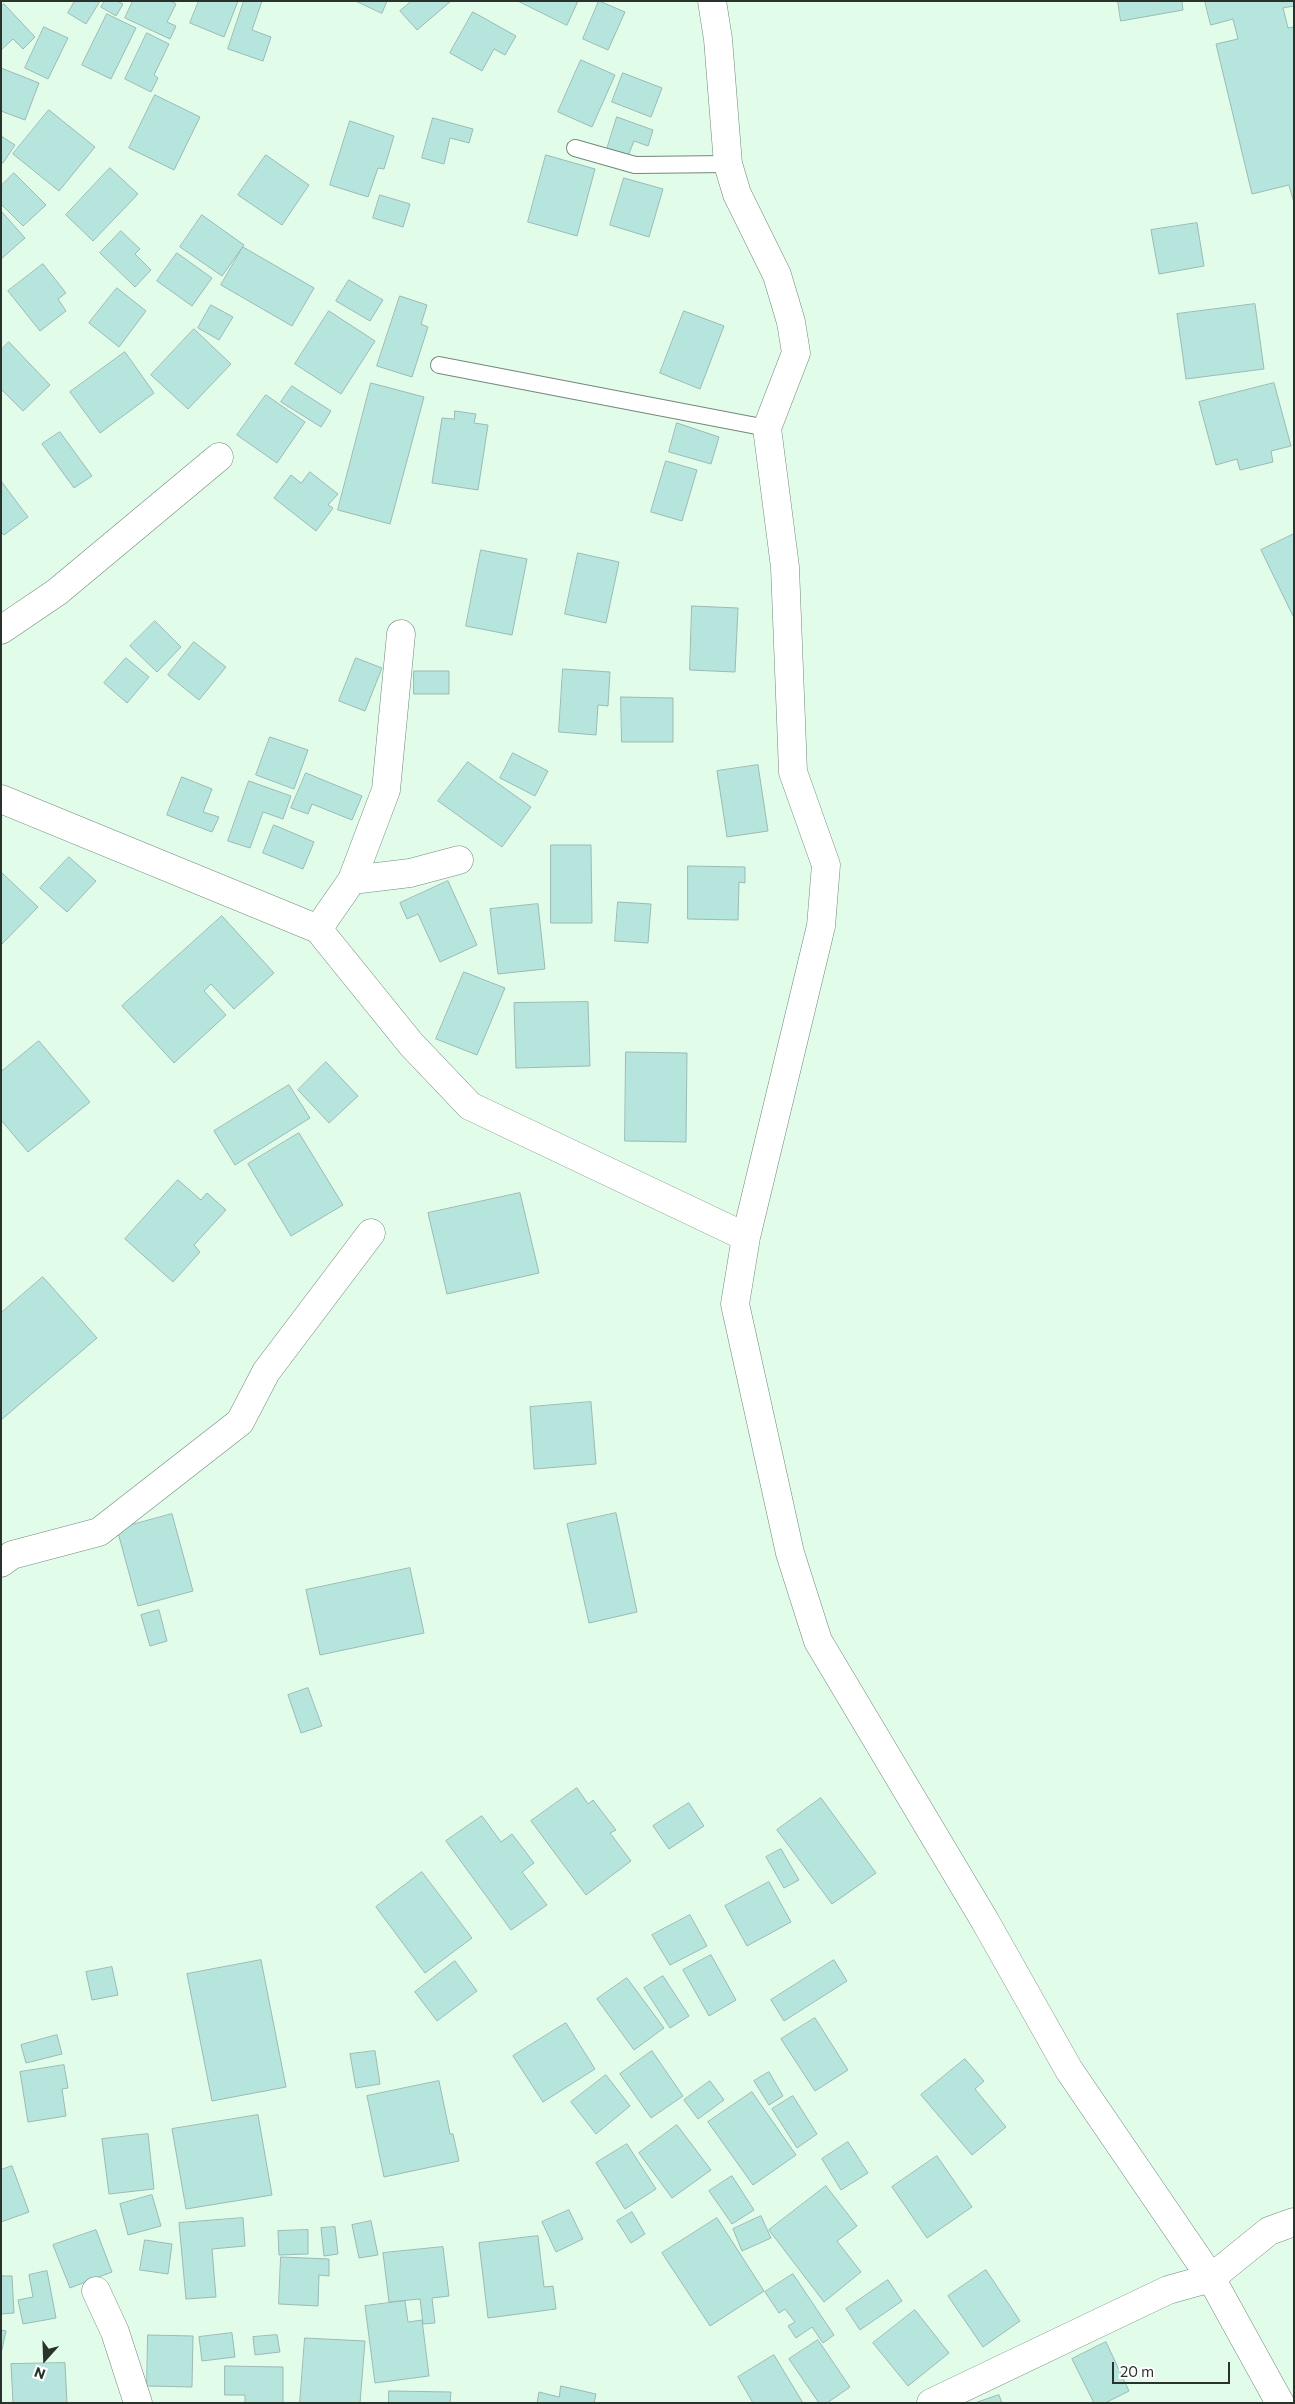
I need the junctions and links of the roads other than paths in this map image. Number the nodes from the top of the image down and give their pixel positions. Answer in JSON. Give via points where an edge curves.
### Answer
{"nodes":[{"id":1,"x":712,"y":1,"type":"edge"},
{"id":2,"x":575,"y":148,"type":"dead end"},
{"id":3,"x":728,"y":164,"type":"junction"},
{"id":4,"x":439,"y":365,"type":"dead end"},
{"id":5,"x":767,"y":428,"type":"junction"},
{"id":6,"x":219,"y":457,"type":"dead end"},
{"id":7,"x":1,"y":630,"type":"edge"},
{"id":8,"x":401,"y":634,"type":"dead end"},
{"id":9,"x":1,"y":799,"type":"edge"},
{"id":10,"x":459,"y":860,"type":"dead end"},
{"id":11,"x":352,"y":880,"type":"junction"},
{"id":12,"x":318,"y":929,"type":"junction"},
{"id":13,"x":371,"y":1233,"type":"dead end"},
{"id":14,"x":746,"y":1237,"type":"junction"},
{"id":15,"x":1,"y":1564,"type":"edge"},
{"id":16,"x":1294,"y":2222,"type":"edge"},
{"id":17,"x":1211,"y":2278,"type":"junction"},
{"id":18,"x":96,"y":2291,"type":"dead end"},
{"id":19,"x":138,"y":2403,"type":"edge"},
{"id":20,"x":931,"y":2403,"type":"edge"},
{"id":21,"x":1280,"y":2403,"type":"edge"}],
"edges":[{"from":1,"to":3,"type":"street"},
{"from":2,"to":3,"type":"lane","via":[[636,166]]},
{"from":3,"to":5,"type":"street","via":[[737,194],[777,275],[791,322],[796,354]]},
{"from":4,"to":5,"type":"lane"},
{"from":5,"to":14,"type":"street","via":[[785,567],[793,772],[826,865],[821,926]]},
{"from":6,"to":7,"type":"street","via":[[57,592]]},
{"from":8,"to":11,"type":"street","via":[[386,790]]},
{"from":9,"to":12,"type":"street"},
{"from":10,"to":11,"type":"street","via":[[410,873]]},
{"from":11,"to":12,"type":"street"},
{"from":12,"to":14,"type":"street","via":[[411,1044],[470,1106]]},
{"from":13,"to":15,"type":"street","via":[[266,1372],[240,1422],[99,1532],[12,1555]]},
{"from":14,"to":17,"type":"street","via":[[735,1304],[790,1553],[818,1641],[1069,2070]]},
{"from":16,"to":17,"type":"street","via":[[1269,2231]]},
{"from":17,"to":20,"type":"street","via":[[1168,2290]]},
{"from":17,"to":21,"type":"street"},
{"from":18,"to":19,"type":"street","via":[[115,2332]]}]}
